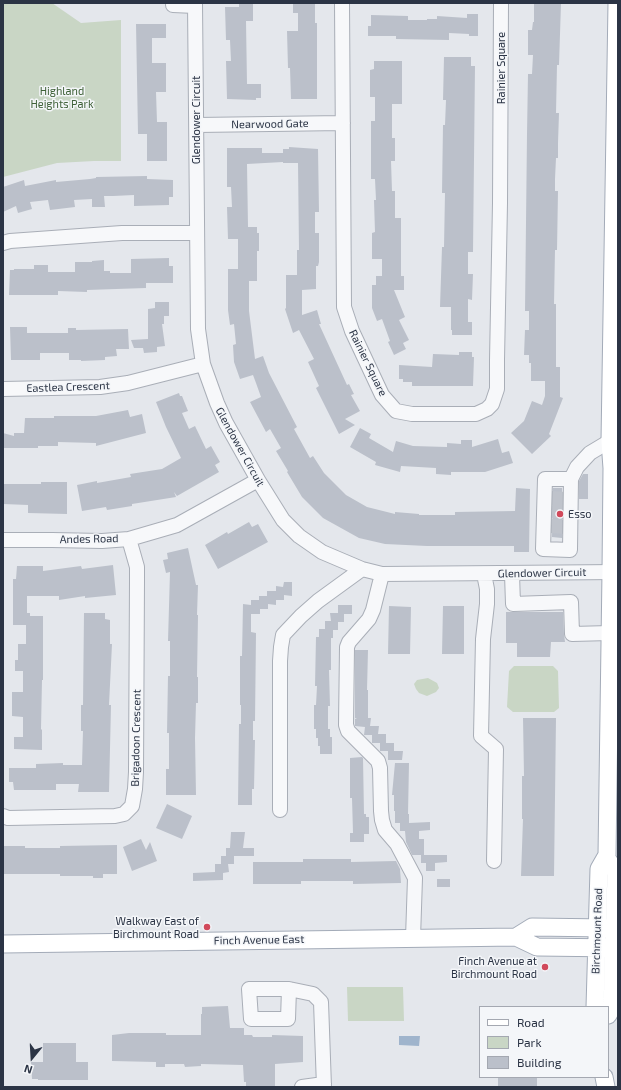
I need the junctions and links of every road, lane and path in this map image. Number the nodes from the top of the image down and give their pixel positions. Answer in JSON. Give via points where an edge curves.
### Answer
{"nodes":[{"id":1,"x":342,"y":3,"type":"edge"},
{"id":2,"x":502,"y":3,"type":"edge"},
{"id":3,"x":617,"y":3,"type":"edge"},
{"id":4,"x":195,"y":4,"type":"edge"},
{"id":5,"x":173,"y":5,"type":"dead end"},
{"id":6,"x":343,"y":123,"type":"junction"},
{"id":7,"x":197,"y":125,"type":"junction"},
{"id":8,"x":196,"y":232,"type":"junction"},
{"id":9,"x":3,"y":243,"type":"edge"},
{"id":10,"x":203,"y":364,"type":"junction"},
{"id":11,"x":3,"y":389,"type":"edge"},
{"id":12,"x":610,"y":441,"type":"junction"},
{"id":13,"x":571,"y":479,"type":"junction"},
{"id":14,"x":258,"y":480,"type":"junction"},
{"id":15,"x":129,"y":539,"type":"junction"},
{"id":16,"x":3,"y":540,"type":"edge"},
{"id":17,"x":560,"y":549,"type":"junction"},
{"id":18,"x":362,"y":569,"type":"junction"},
{"id":19,"x":615,"y":572,"type":"edge"},
{"id":20,"x":559,"y":573,"type":"junction"},
{"id":21,"x":382,"y":574,"type":"junction"},
{"id":22,"x":484,"y":574,"type":"junction"},
{"id":23,"x":512,"y":574,"type":"junction"},
{"id":24,"x":610,"y":633,"type":"junction"},
{"id":25,"x":280,"y":810,"type":"dead end"},
{"id":26,"x":3,"y":816,"type":"edge"},
{"id":27,"x":606,"y":857,"type":"junction"},
{"id":28,"x":494,"y":861,"type":"dead end"},
{"id":29,"x":597,"y":928,"type":"junction"},
{"id":30,"x":616,"y":928,"type":"edge"},
{"id":31,"x":516,"y":937,"type":"junction"},
{"id":32,"x":413,"y":938,"type":"junction"},
{"id":33,"x":3,"y":944,"type":"edge"},
{"id":34,"x":596,"y":948,"type":"junction"},
{"id":35,"x":616,"y":948,"type":"edge"},
{"id":36,"x":289,"y":989,"type":"dead end"},
{"id":37,"x":595,"y":1006,"type":"edge"},
{"id":38,"x":609,"y":1013,"type":"edge"},
{"id":39,"x":324,"y":1085,"type":"edge"},
{"id":40,"x":302,"y":1087,"type":"edge"}],
"edges":[{"from":1,"to":6,"type":"street","name":"Rainier Square"},
{"from":2,"to":6,"type":"street","name":"Rainier Square","via":[[498,389],[487,409],[476,414],[412,414],[396,410],[382,395],[352,331],[344,307]]},
{"from":3,"to":12,"type":"main road","name":"Birchmount Road"},
{"from":4,"to":5,"type":"street"},
{"from":4,"to":7,"type":"street","name":"Glendower Circuit"},
{"from":6,"to":7,"type":"street","name":"Nearwood Gate"},
{"from":7,"to":8,"type":"street","name":"Glendower Circuit"},
{"from":8,"to":9,"type":"street","via":[[114,234]]},
{"from":8,"to":10,"type":"street","name":"Glendower Circuit","via":[[198,329]]},
{"from":10,"to":11,"type":"street","name":"Eastlea Crescent","via":[[100,388]]},
{"from":10,"to":14,"type":"street","name":"Glendower Circuit","via":[[226,423]]},
{"from":12,"to":13,"type":"street","via":[[590,453],[577,467]]},
{"from":12,"to":19,"type":"main road","name":"Birchmount Road"},
{"from":13,"to":17,"type":"street","via":[[568,505],[570,550]]},
{"from":13,"to":17,"type":"street","via":[[545,479],[548,505],[543,549]]},
{"from":14,"to":15,"type":"street","name":"Andes Road","via":[[177,525]]},
{"from":14,"to":18,"type":"street","name":"Glendower Circuit","via":[[283,520],[300,536],[322,552]]},
{"from":15,"to":16,"type":"street","name":"Andes Road"},
{"from":15,"to":26,"type":"street","name":"Brigadoon Crescent","via":[[137,581],[136,772],[132,806],[124,814],[115,816]]},
{"from":17,"to":20,"type":"street"},
{"from":18,"to":21,"type":"street","name":"Glendower Circuit"},
{"from":18,"to":25,"type":"street","via":[[318,600],[283,635],[280,647]]},
{"from":19,"to":20,"type":"street","name":"Glendower Circuit"},
{"from":19,"to":24,"type":"main road","name":"Birchmount Road"},
{"from":20,"to":23,"type":"street","name":"Glendower Circuit"},
{"from":21,"to":22,"type":"street","name":"Glendower Circuit"},
{"from":21,"to":32,"type":"street","via":[[369,619],[347,647],[346,725],[348,731],[378,761],[380,811],[385,830],[397,844],[415,878]]},
{"from":22,"to":23,"type":"street","name":"Glendower Circuit"},
{"from":22,"to":28,"type":"street","via":[[487,604],[483,639],[481,736],[496,749]]},
{"from":23,"to":24,"type":"street","via":[[513,604],[572,602],[572,634]]},
{"from":24,"to":27,"type":"main road","name":"Birchmount Road"},
{"from":27,"to":29,"type":"main road","name":"Birchmount Road","via":[[599,869]]},
{"from":27,"to":30,"type":"main road","name":"Birchmount Road","via":[[616,872]]},
{"from":29,"to":30,"type":"main road"},
{"from":29,"to":31,"type":"main road","via":[[532,926]]},
{"from":29,"to":34,"type":"main road","name":"Birchmount Road"},
{"from":30,"to":35,"type":"main road","name":"Birchmount Road"},
{"from":31,"to":32,"type":"main road","name":"Finch Avenue East"},
{"from":31,"to":34,"type":"main road","name":"Finch Avenue East","via":[[537,947]]},
{"from":32,"to":33,"type":"main road","name":"Finch Avenue East"},
{"from":34,"to":35,"type":"main road","name":"Finch Avenue East"},
{"from":34,"to":37,"type":"main road","name":"Birchmount Road"},
{"from":35,"to":38,"type":"main road","name":"Birchmount Road","via":[[612,1008]]},
{"from":36,"to":39,"type":"street","via":[[313,994],[321,1002]]},
{"from":39,"to":40,"type":"street"}]}
